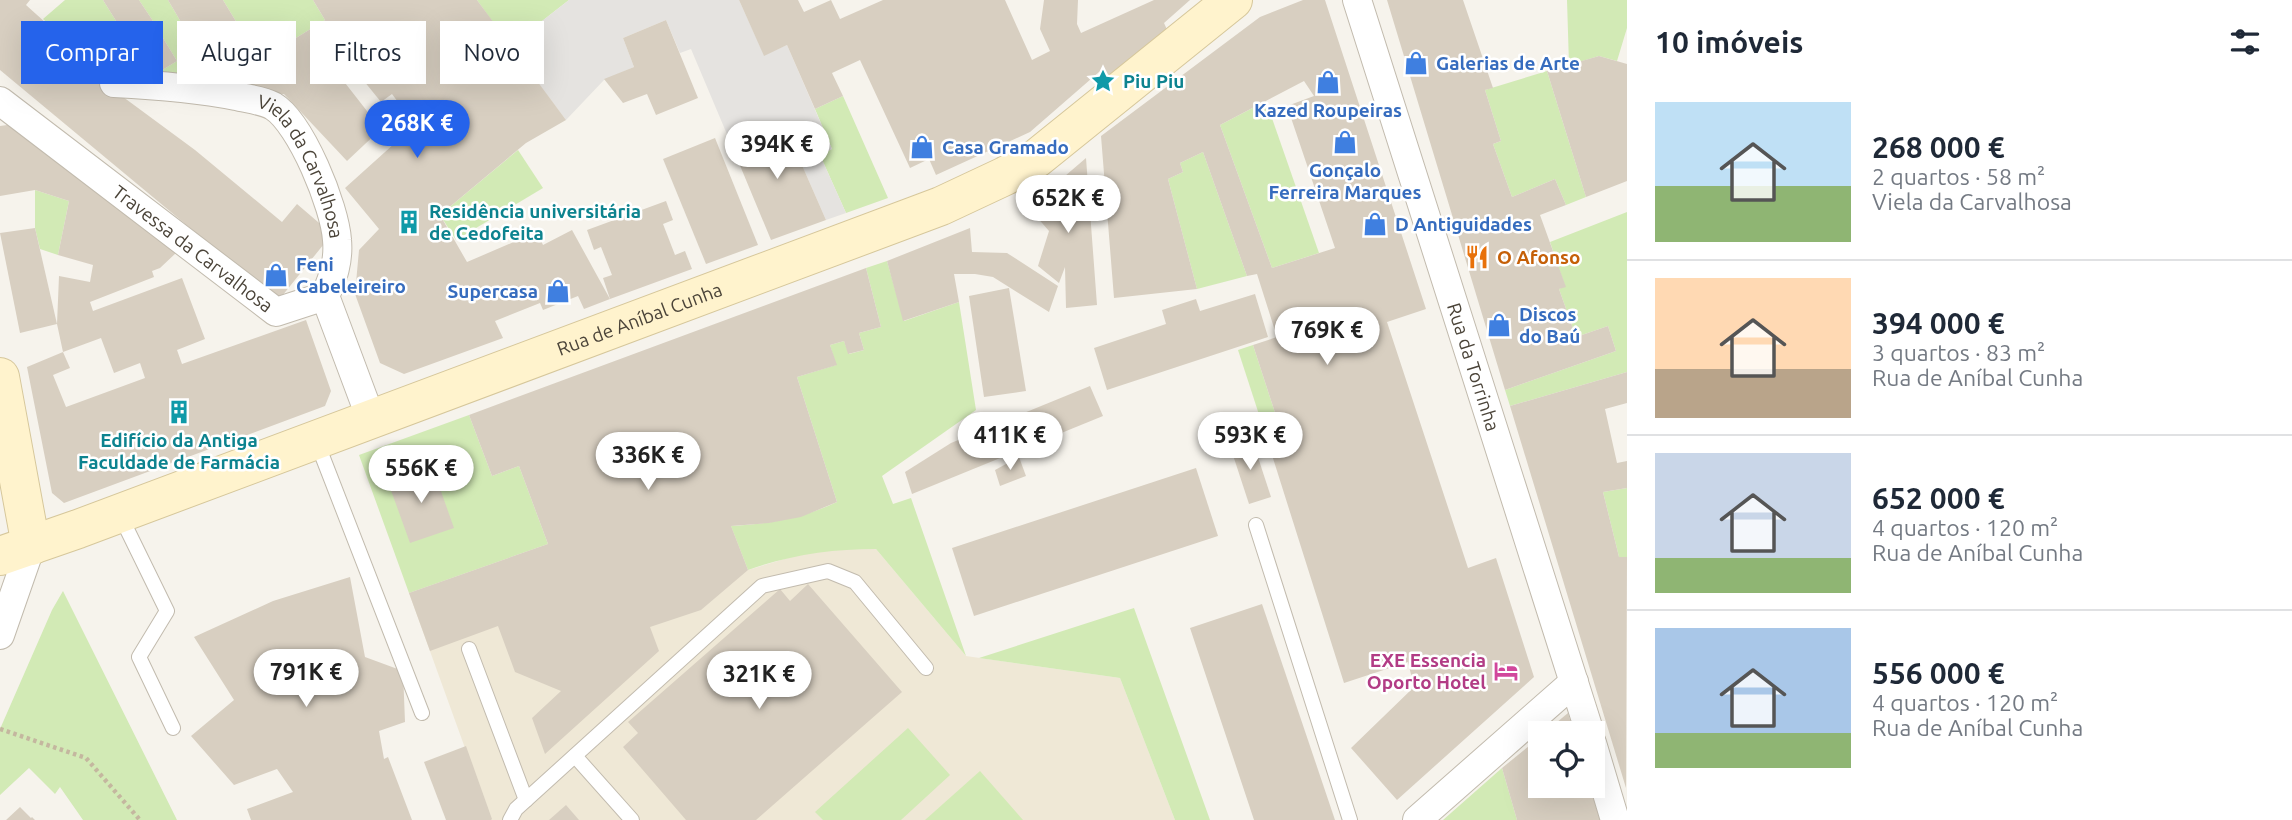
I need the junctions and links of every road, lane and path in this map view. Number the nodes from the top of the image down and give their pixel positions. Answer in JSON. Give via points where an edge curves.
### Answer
{"nodes":[{"id":1,"x":1233,"y":0,"type":"edge"},
{"id":2,"x":1357,"y":0,"type":"edge"},
{"id":3,"x":136,"y":84,"type":"edge"},
{"id":4,"x":0,"y":101,"type":"edge"},
{"id":5,"x":325,"y":296,"type":"junction"},
{"id":6,"x":0,"y":377,"type":"edge"},
{"id":7,"x":372,"y":419,"type":"junction"},
{"id":8,"x":316,"y":439,"type":"junction"},
{"id":9,"x":119,"y":513,"type":"junction"},
{"id":10,"x":1256,"y":525,"type":"dead end"},
{"id":11,"x":16,"y":551,"type":"edge"},
{"id":12,"x":0,"y":635,"type":"edge"},
{"id":13,"x":469,"y":649,"type":"dead end"},
{"id":14,"x":926,"y":668,"type":"dead end"},
{"id":15,"x":1574,"y":682,"type":"junction"},
{"id":16,"x":422,"y":713,"type":"dead end"},
{"id":17,"x":1586,"y":721,"type":"edge"},
{"id":18,"x":0,"y":729,"type":"edge"},
{"id":19,"x":173,"y":729,"type":"dead end"},
{"id":20,"x":575,"y":756,"type":"junction"},
{"id":21,"x":1605,"y":787,"type":"edge"},
{"id":22,"x":526,"y":800,"type":"junction"},
{"id":23,"x":140,"y":820,"type":"edge"},
{"id":24,"x":510,"y":820,"type":"edge"},
{"id":25,"x":632,"y":820,"type":"edge"},
{"id":26,"x":1350,"y":820,"type":"edge"},
{"id":27,"x":1417,"y":820,"type":"edge"},
{"id":28,"x":1615,"y":820,"type":"edge"}],
"edges":[{"from":1,"to":7,"type":"street","name":"Rua de Aníbal Cunha","via":[[1037,158],[1005,176],[941,206]]},
{"from":2,"to":15,"type":"street","name":"Rua da Torrinha"},
{"from":3,"to":5,"type":"street","name":"Viela da Carvalhosa","via":[[225,94],[262,102],[284,116],[320,179],[335,229],[336,272]]},
{"from":4,"to":5,"type":"street","name":"Travessa da Carvalhosa","via":[[276,312]]},
{"from":5,"to":7,"type":"street"},
{"from":6,"to":11,"type":"street"},
{"from":7,"to":8,"type":"street","name":"Rua de Aníbal Cunha"},
{"from":8,"to":9,"type":"street","name":"Rua de Aníbal Cunha"},
{"from":8,"to":16,"type":"lane"},
{"from":9,"to":11,"type":"street","name":"Rua de Aníbal Cunha"},
{"from":9,"to":19,"type":"lane","via":[[167,611],[139,657]]},
{"from":10,"to":26,"type":"lane"},
{"from":11,"to":12,"type":"street"},
{"from":13,"to":22,"type":"lane"},
{"from":14,"to":20,"type":"lane","via":[[855,582],[828,571],[762,586]]},
{"from":15,"to":17,"type":"street","name":"Rua da Torrinha"},
{"from":15,"to":27,"type":"street"},
{"from":18,"to":23,"type":"path","via":[[86,758]]},
{"from":20,"to":22,"type":"lane"},
{"from":20,"to":25,"type":"lane"},
{"from":21,"to":28,"type":"street"},
{"from":22,"to":24,"type":"lane"}]}
